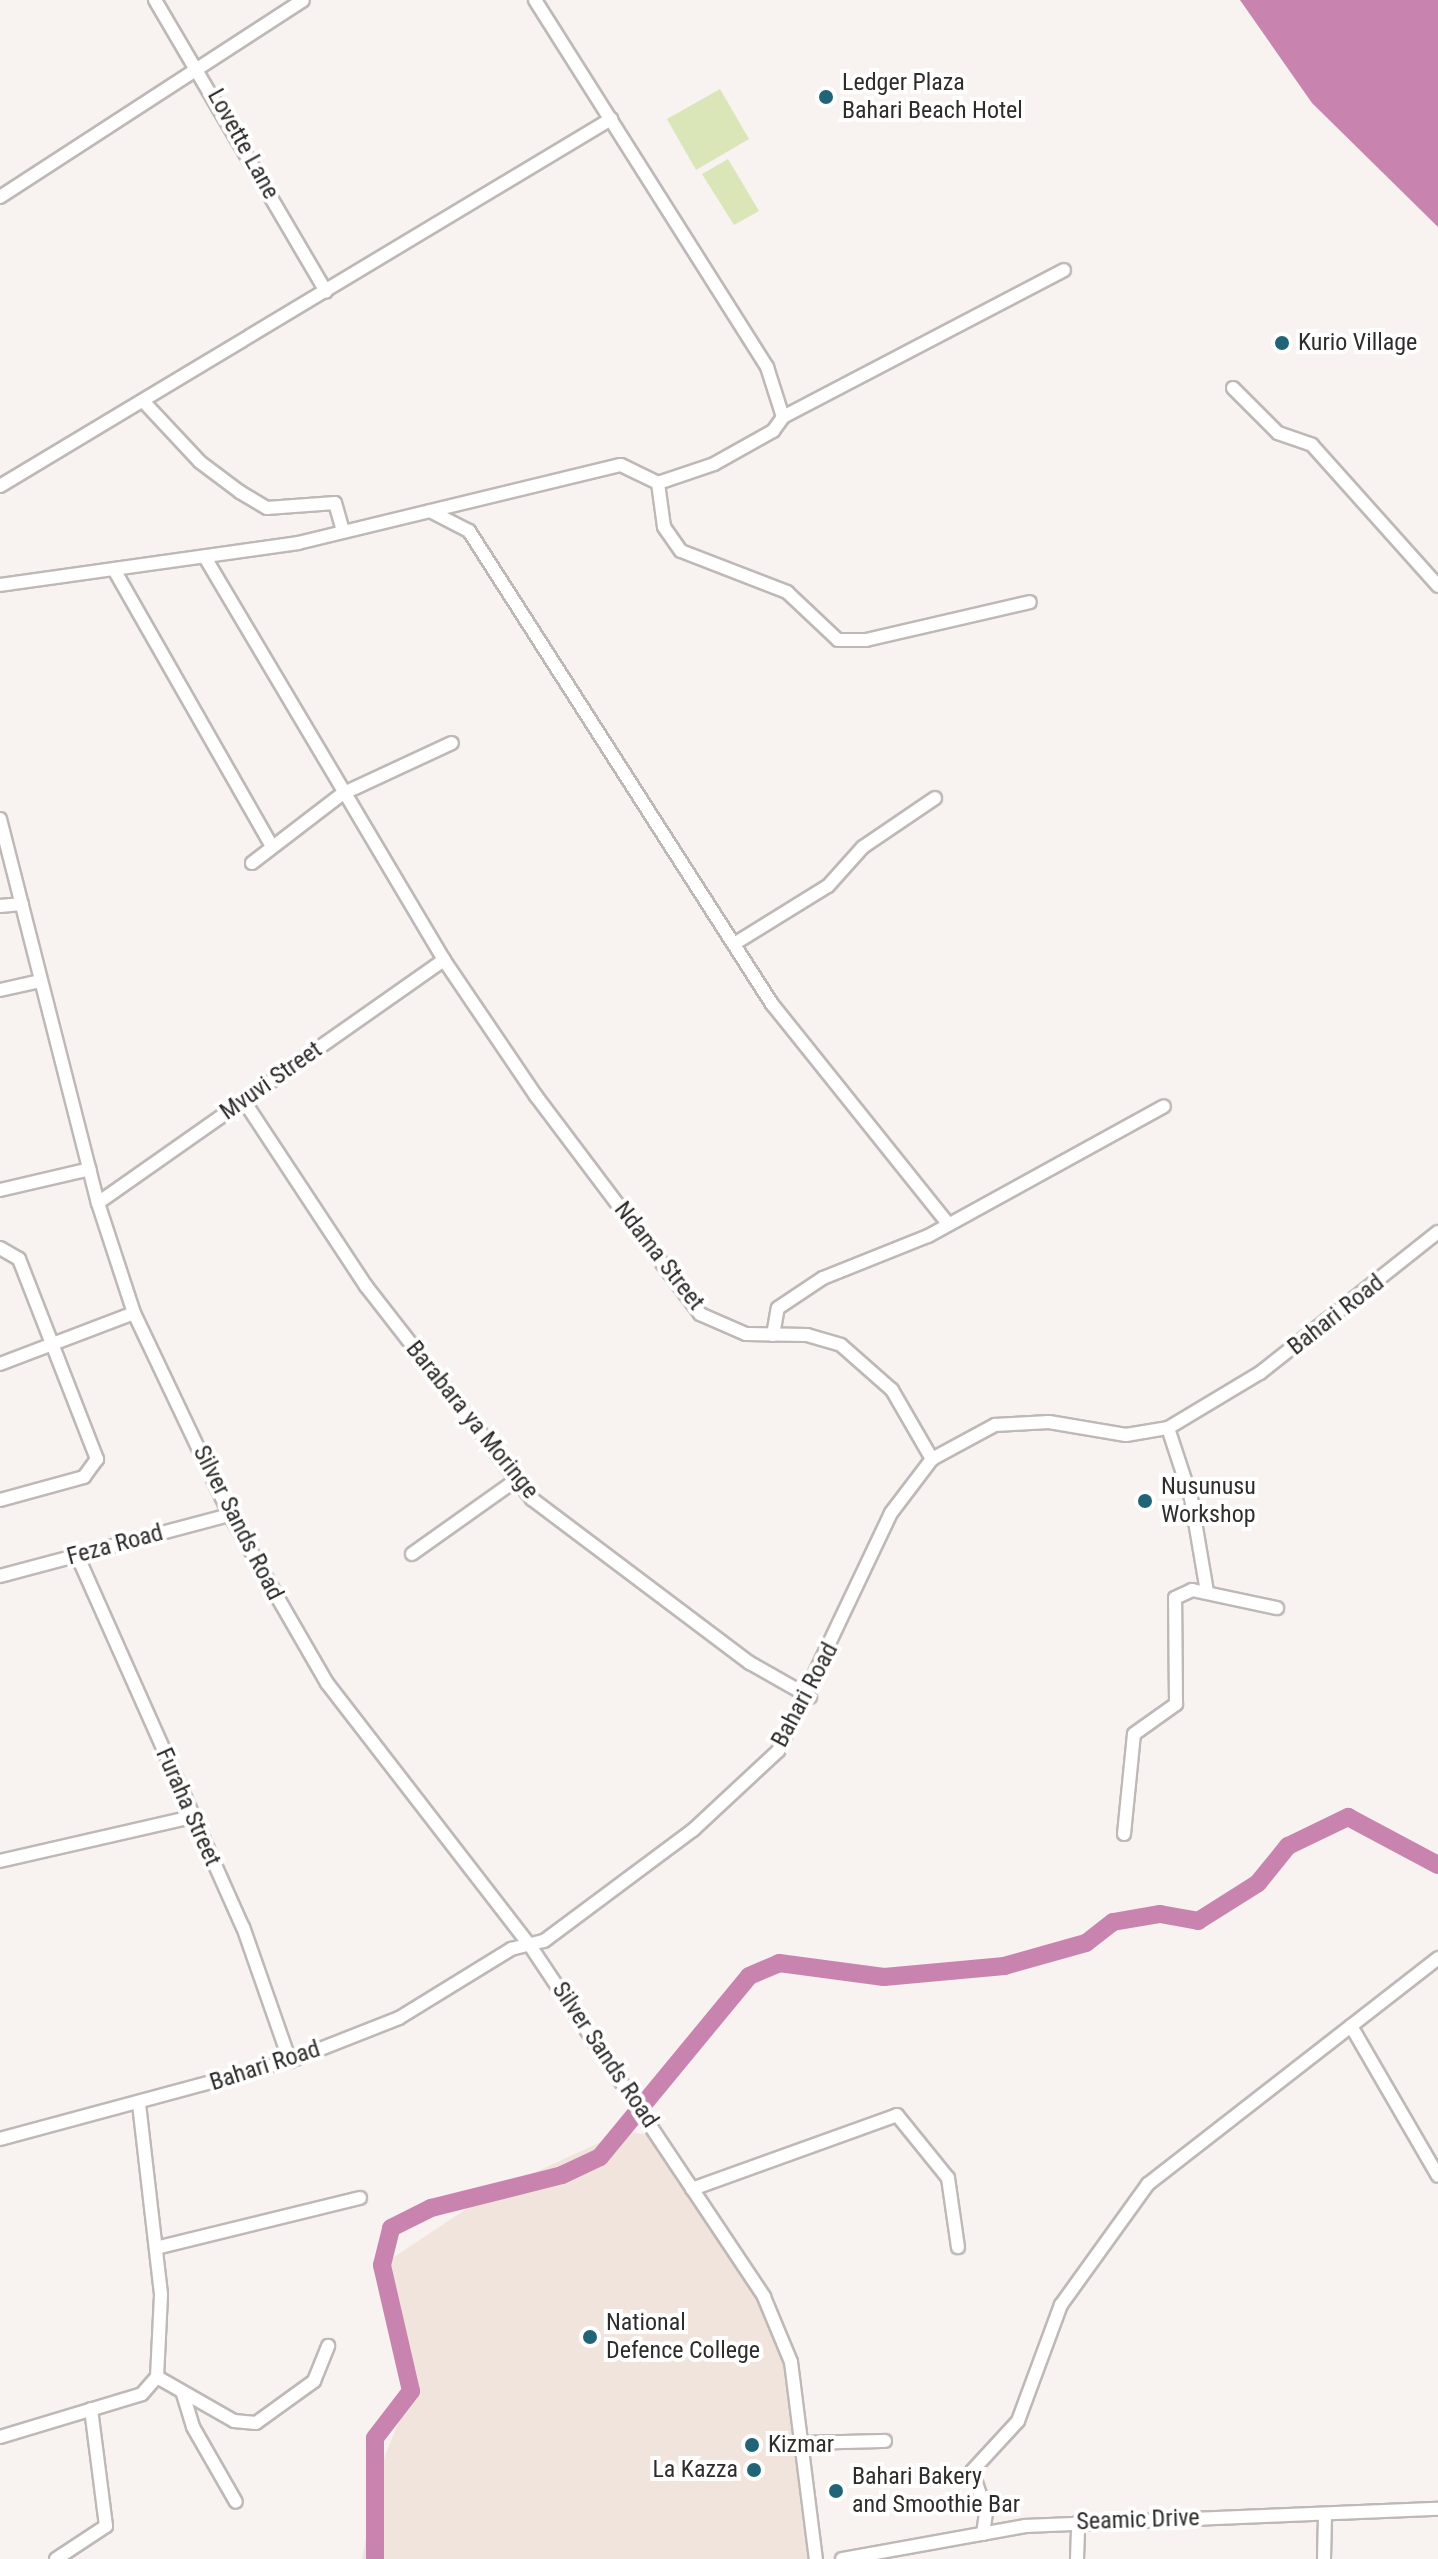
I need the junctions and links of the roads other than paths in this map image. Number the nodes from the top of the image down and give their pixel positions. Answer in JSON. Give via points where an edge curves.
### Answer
{"nodes":[{"id":1,"x":155,"y":0,"type":"edge"},
{"id":2,"x":303,"y":0,"type":"edge"},
{"id":3,"x":535,"y":0,"type":"edge"},
{"id":4,"x":198,"y":63,"type":"junction"},
{"id":5,"x":611,"y":119,"type":"junction"},
{"id":6,"x":0,"y":197,"type":"edge"},
{"id":7,"x":1064,"y":270,"type":"dead end"},
{"id":8,"x":326,"y":292,"type":"junction"},
{"id":9,"x":1233,"y":388,"type":"dead end"},
{"id":10,"x":143,"y":401,"type":"junction"},
{"id":11,"x":783,"y":417,"type":"junction"},
{"id":12,"x":658,"y":483,"type":"junction"},
{"id":13,"x":0,"y":486,"type":"edge"},
{"id":14,"x":427,"y":511,"type":"junction"},
{"id":15,"x":343,"y":531,"type":"junction"},
{"id":16,"x":206,"y":559,"type":"junction"},
{"id":17,"x":116,"y":573,"type":"junction"},
{"id":18,"x":0,"y":585,"type":"edge"},
{"id":19,"x":1438,"y":586,"type":"edge"},
{"id":20,"x":1030,"y":602,"type":"dead end"},
{"id":21,"x":452,"y":743,"type":"dead end"},
{"id":22,"x":342,"y":794,"type":"junction"},
{"id":23,"x":935,"y":798,"type":"dead end"},
{"id":24,"x":0,"y":819,"type":"edge"},
{"id":25,"x":272,"y":847,"type":"junction"},
{"id":26,"x":252,"y":863,"type":"dead end"},
{"id":27,"x":22,"y":904,"type":"junction"},
{"id":28,"x":0,"y":906,"type":"edge"},
{"id":29,"x":734,"y":944,"type":"junction"},
{"id":30,"x":444,"y":960,"type":"junction"},
{"id":31,"x":41,"y":981,"type":"junction"},
{"id":32,"x":0,"y":990,"type":"edge"},
{"id":33,"x":244,"y":1101,"type":"junction"},
{"id":34,"x":1164,"y":1106,"type":"dead end"},
{"id":35,"x":90,"y":1169,"type":"junction"},
{"id":36,"x":0,"y":1190,"type":"edge"},
{"id":37,"x":98,"y":1203,"type":"junction"},
{"id":38,"x":948,"y":1224,"type":"junction"},
{"id":39,"x":1438,"y":1232,"type":"edge"},
{"id":40,"x":0,"y":1248,"type":"edge"},
{"id":41,"x":134,"y":1313,"type":"junction"},
{"id":42,"x":773,"y":1335,"type":"junction"},
{"id":43,"x":55,"y":1343,"type":"junction"},
{"id":44,"x":0,"y":1364,"type":"edge"},
{"id":45,"x":1168,"y":1428,"type":"junction"},
{"id":46,"x":932,"y":1459,"type":"junction"},
{"id":47,"x":516,"y":1480,"type":"junction"},
{"id":48,"x":0,"y":1483,"type":"edge"},
{"id":49,"x":3,"y":1499,"type":"edge"},
{"id":50,"x":230,"y":1515,"type":"junction"},
{"id":51,"x":412,"y":1554,"type":"dead end"},
{"id":52,"x":77,"y":1555,"type":"junction"},
{"id":53,"x":0,"y":1576,"type":"edge"},
{"id":54,"x":1207,"y":1592,"type":"junction"},
{"id":55,"x":1277,"y":1608,"type":"dead end"},
{"id":56,"x":810,"y":1697,"type":"junction"},
{"id":57,"x":192,"y":1817,"type":"junction"},
{"id":58,"x":1124,"y":1834,"type":"dead end"},
{"id":59,"x":0,"y":1861,"type":"edge"},
{"id":60,"x":529,"y":1944,"type":"junction"},
{"id":61,"x":1438,"y":1958,"type":"edge"},
{"id":62,"x":1351,"y":2026,"type":"junction"},
{"id":63,"x":290,"y":2061,"type":"junction"},
{"id":64,"x":139,"y":2105,"type":"junction"},
{"id":65,"x":0,"y":2139,"type":"edge"},
{"id":66,"x":1438,"y":2176,"type":"edge"},
{"id":67,"x":692,"y":2189,"type":"junction"},
{"id":68,"x":360,"y":2198,"type":"dead end"},
{"id":69,"x":958,"y":2247,"type":"dead end"},
{"id":70,"x":156,"y":2248,"type":"junction"},
{"id":71,"x":328,"y":2346,"type":"dead end"},
{"id":72,"x":157,"y":2377,"type":"junction"},
{"id":73,"x":183,"y":2394,"type":"junction"},
{"id":74,"x":91,"y":2409,"type":"junction"},
{"id":75,"x":0,"y":2437,"type":"edge"},
{"id":76,"x":885,"y":2441,"type":"dead end"},
{"id":77,"x":801,"y":2443,"type":"junction"},
{"id":78,"x":236,"y":2502,"type":"dead end"},
{"id":79,"x":1438,"y":2509,"type":"edge"},
{"id":80,"x":1325,"y":2514,"type":"junction"},
{"id":81,"x":1078,"y":2522,"type":"junction"},
{"id":82,"x":983,"y":2534,"type":"junction"},
{"id":83,"x":56,"y":2559,"type":"edge"},
{"id":84,"x":816,"y":2559,"type":"edge"},
{"id":85,"x":842,"y":2559,"type":"edge"},
{"id":86,"x":1077,"y":2559,"type":"edge"},
{"id":87,"x":1324,"y":2559,"type":"edge"}],
"edges":[{"from":1,"to":4,"type":"street","name":"Lovette Lane"},
{"from":2,"to":4,"type":"street"},
{"from":3,"to":5,"type":"street"},
{"from":4,"to":6,"type":"street"},
{"from":4,"to":8,"type":"street","name":"Lovette Lane"},
{"from":5,"to":8,"type":"street"},
{"from":5,"to":11,"type":"street","via":[[767,367]]},
{"from":7,"to":11,"type":"street"},
{"from":8,"to":10,"type":"street"},
{"from":9,"to":19,"type":"street","via":[[1278,433],[1312,445]]},
{"from":10,"to":13,"type":"street"},
{"from":10,"to":15,"type":"street","via":[[200,462],[240,492],[267,508],[335,503]]},
{"from":11,"to":12,"type":"street","via":[[773,431],[714,464]]},
{"from":12,"to":14,"type":"street","via":[[631,468],[600,467]]},
{"from":12,"to":20,"type":"street","via":[[664,527],[681,551],[787,592],[838,640],[866,640]]},
{"from":14,"to":15,"type":"street"},
{"from":14,"to":29,"type":"street","via":[[469,531]]},
{"from":15,"to":16,"type":"street"},
{"from":16,"to":17,"type":"street"},
{"from":16,"to":22,"type":"street","name":"Ndama Street"},
{"from":17,"to":18,"type":"street"},
{"from":17,"to":25,"type":"street"},
{"from":21,"to":22,"type":"street"},
{"from":22,"to":25,"type":"street"},
{"from":22,"to":30,"type":"street","name":"Ndama Street"},
{"from":23,"to":29,"type":"street","via":[[863,847],[828,886]]},
{"from":24,"to":27,"type":"street","name":"Silver Sands Road"},
{"from":25,"to":26,"type":"street"},
{"from":27,"to":28,"type":"street"},
{"from":27,"to":31,"type":"street","name":"Silver Sands Road"},
{"from":29,"to":38,"type":"street","via":[[830,1082]]},
{"from":30,"to":33,"type":"street","name":"Mvuvi Street"},
{"from":30,"to":42,"type":"street","name":"Ndama Street","via":[[536,1096],[700,1314],[721,1328]]},
{"from":31,"to":32,"type":"street"},
{"from":31,"to":35,"type":"street","name":"Silver Sands Road"},
{"from":33,"to":37,"type":"street","name":"Mvuvi Street"},
{"from":33,"to":47,"type":"street","name":"Barabara ya Moringe","via":[[366,1286]]},
{"from":34,"to":38,"type":"street"},
{"from":35,"to":36,"type":"street"},
{"from":35,"to":37,"type":"street","name":"Silver Sands Road"},
{"from":37,"to":41,"type":"street","name":"Silver Sands Road"},
{"from":38,"to":42,"type":"street","via":[[789,1300],[775,1314]]},
{"from":39,"to":45,"type":"street","name":"Bahari Road","via":[[1293,1349]]},
{"from":40,"to":43,"type":"street","via":[[19,1259]]},
{"from":41,"to":43,"type":"street"},
{"from":41,"to":50,"type":"street","name":"Silver Sands Road"},
{"from":42,"to":46,"type":"street","name":"Ndama Street","via":[[841,1345],[870,1363]]},
{"from":43,"to":44,"type":"street"},
{"from":43,"to":49,"type":"street","via":[[96,1464],[84,1477]]},
{"from":45,"to":46,"type":"street","name":"Bahari Road","via":[[1126,1435],[1049,1422],[995,1425]]},
{"from":45,"to":54,"type":"street","via":[[1191,1498]]},
{"from":46,"to":56,"type":"street","name":"Bahari Road","via":[[891,1513]]},
{"from":47,"to":51,"type":"street"},
{"from":47,"to":56,"type":"street","name":"Barabara ya Moringe","via":[[750,1663]]},
{"from":48,"to":49,"type":"street"},
{"from":50,"to":52,"type":"street","name":"Feza Road"},
{"from":50,"to":60,"type":"street","name":"Silver Sands Road","via":[[327,1683]]},
{"from":52,"to":53,"type":"street","name":"Feza Road"},
{"from":52,"to":57,"type":"street","name":"Furaha Street"},
{"from":54,"to":55,"type":"street"},
{"from":54,"to":58,"type":"street","via":[[1185,1591],[1172,1604],[1176,1704],[1134,1734]]},
{"from":56,"to":60,"type":"street","name":"Bahari Road","via":[[751,1779],[605,1897]]},
{"from":57,"to":59,"type":"street"},
{"from":57,"to":63,"type":"street","name":"Furaha Street","via":[[263,1975]]},
{"from":60,"to":63,"type":"street","name":"Bahari Road","via":[[399,2018]]},
{"from":60,"to":67,"type":"street","name":"Silver Sands Road"},
{"from":61,"to":62,"type":"street"},
{"from":62,"to":66,"type":"street"},
{"from":62,"to":82,"type":"street","via":[[1257,2092],[1148,2184],[1061,2305],[1018,2421],[972,2471],[986,2512]]},
{"from":63,"to":64,"type":"street","name":"Bahari Road"},
{"from":64,"to":65,"type":"street","name":"Bahari Road"},
{"from":64,"to":70,"type":"street"},
{"from":67,"to":69,"type":"street","via":[[897,2115],[948,2178]]},
{"from":67,"to":77,"type":"street","name":"Silver Sands Road","via":[[764,2297],[791,2362]]},
{"from":68,"to":70,"type":"street"},
{"from":70,"to":72,"type":"street"},
{"from":71,"to":73,"type":"street","via":[[314,2381],[256,2423],[234,2421]]},
{"from":72,"to":73,"type":"street"},
{"from":72,"to":74,"type":"street","via":[[142,2394]]},
{"from":73,"to":78,"type":"street","via":[[193,2427]]},
{"from":74,"to":75,"type":"street"},
{"from":74,"to":83,"type":"street","via":[[106,2526]]},
{"from":76,"to":77,"type":"street"},
{"from":77,"to":84,"type":"street","name":"Silver Sands Road"},
{"from":79,"to":80,"type":"street","name":"Seamic Drive"},
{"from":80,"to":81,"type":"street","name":"Seamic Drive"},
{"from":80,"to":87,"type":"street"},
{"from":81,"to":82,"type":"street","name":"Seamic Drive"},
{"from":81,"to":86,"type":"street"},
{"from":82,"to":85,"type":"street","name":"Seamic Drive"}]}
